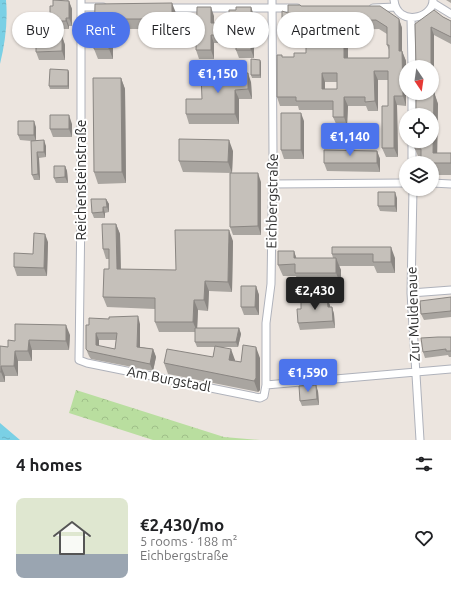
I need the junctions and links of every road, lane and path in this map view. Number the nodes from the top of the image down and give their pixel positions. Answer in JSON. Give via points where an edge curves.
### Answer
{"nodes":[{"id":1,"x":272,"y":0,"type":"edge"},
{"id":2,"x":433,"y":1,"type":"edge"},
{"id":3,"x":81,"y":4,"type":"edge"},
{"id":4,"x":394,"y":4,"type":"edge"},
{"id":5,"x":113,"y":8,"type":"edge"},
{"id":6,"x":160,"y":8,"type":"edge"},
{"id":7,"x":272,"y":8,"type":"junction"},
{"id":8,"x":303,"y":8,"type":"edge"},
{"id":9,"x":364,"y":8,"type":"edge"},
{"id":10,"x":451,"y":14,"type":"edge"},
{"id":11,"x":411,"y":18,"type":"junction"},
{"id":12,"x":412,"y":60,"type":"edge"},
{"id":13,"x":399,"y":183,"type":"edge"},
{"id":14,"x":439,"y":183,"type":"edge"},
{"id":15,"x":272,"y":184,"type":"junction"},
{"id":16,"x":451,"y":184,"type":"edge"},
{"id":17,"x":413,"y":196,"type":"edge"},
{"id":18,"x":451,"y":290,"type":"edge"},
{"id":19,"x":411,"y":293,"type":"junction"},
{"id":20,"x":79,"y":360,"type":"joint"},
{"id":21,"x":451,"y":369,"type":"edge"},
{"id":22,"x":416,"y":372,"type":"junction"},
{"id":23,"x":266,"y":384,"type":"junction"},
{"id":24,"x":260,"y":398,"type":"joint"},
{"id":25,"x":420,"y":440,"type":"edge"}],
"edges":[{"from":1,"to":7,"type":"street","name":"Eichbergstraße"},
{"from":2,"to":10,"type":"street"},
{"from":2,"to":11,"type":"street","via":[[423,15]]},
{"from":3,"to":5,"type":"street"},
{"from":3,"to":20,"type":"street","name":"Reichensteinstraße"},
{"from":4,"to":9,"type":"street"},
{"from":4,"to":11,"type":"street","via":[[403,16]]},
{"from":6,"to":7,"type":"street"},
{"from":7,"to":8,"type":"street"},
{"from":7,"to":15,"type":"street","name":"Eichbergstraße"},
{"from":11,"to":12,"type":"street"},
{"from":13,"to":15,"type":"street"},
{"from":14,"to":16,"type":"street"},
{"from":15,"to":23,"type":"street","name":"Eichbergstraße","via":[[271,291],[266,323]]},
{"from":17,"to":19,"type":"street","name":"Zur Muldenaue"},
{"from":18,"to":19,"type":"street"},
{"from":19,"to":22,"type":"street","name":"Zur Muldenaue"},
{"from":20,"to":24,"type":"street","name":"Am Burgstadl"},
{"from":21,"to":22,"type":"street"},
{"from":22,"to":23,"type":"street"},
{"from":22,"to":25,"type":"street","name":"Zur Muldenaue"},
{"from":23,"to":24,"type":"street","name":"Eichbergstraße","via":[[264,396]]}]}
